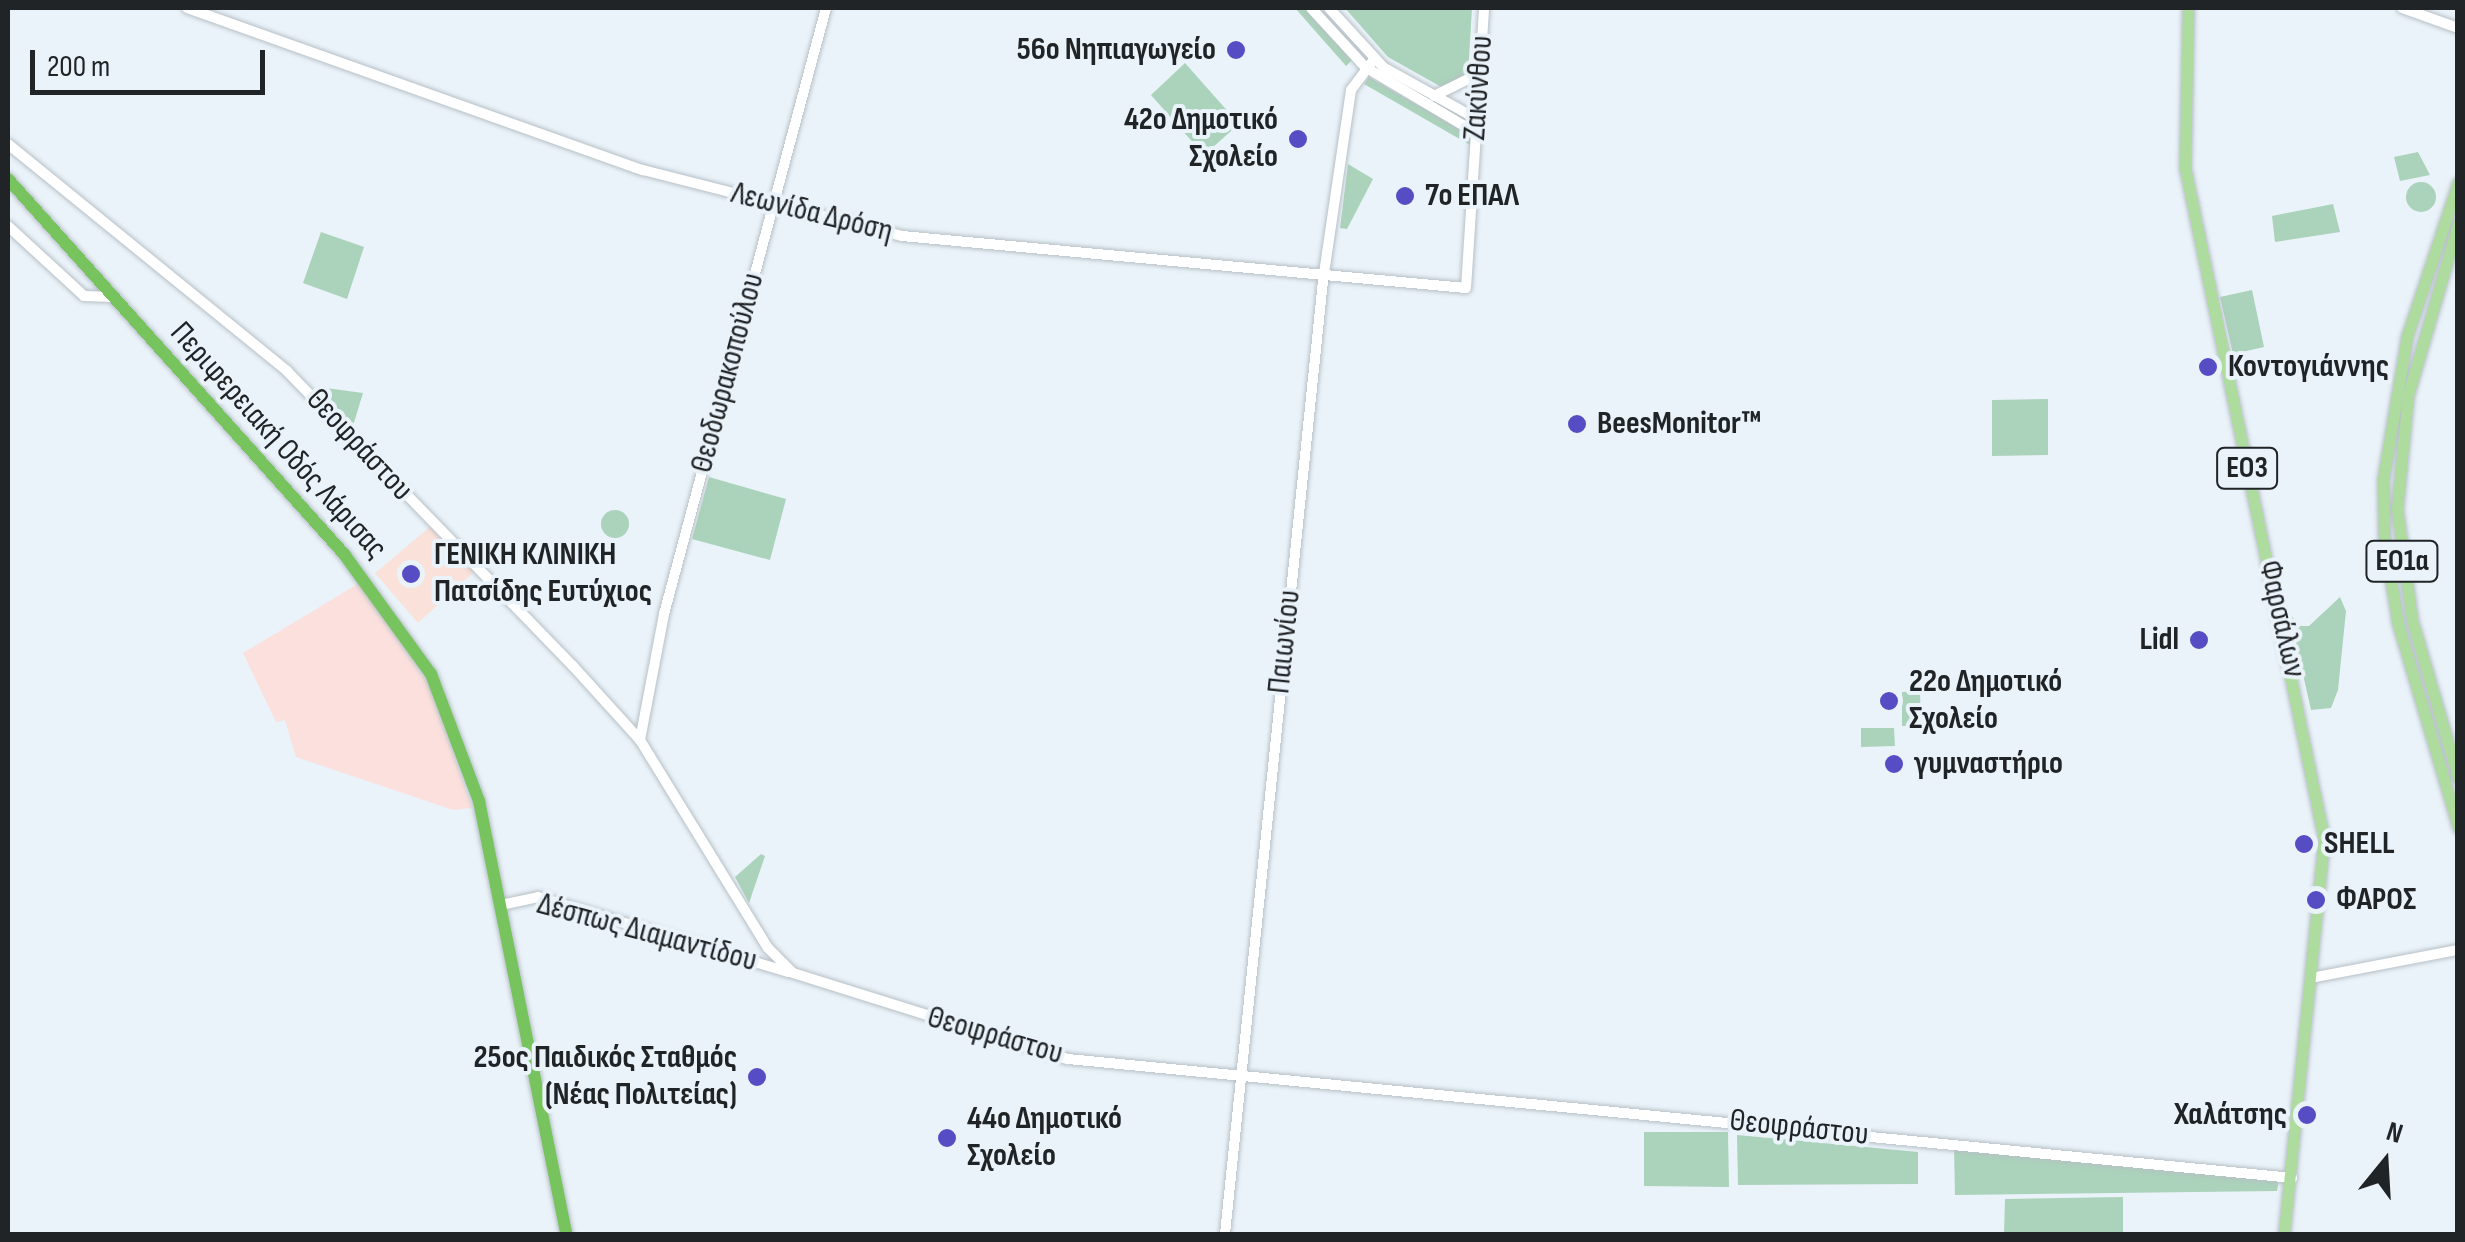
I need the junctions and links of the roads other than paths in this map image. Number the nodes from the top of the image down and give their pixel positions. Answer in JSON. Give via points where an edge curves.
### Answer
{"nodes":[{"id":1,"x":187,"y":8,"type":"edge"},
{"id":2,"x":826,"y":8,"type":"edge"},
{"id":3,"x":1310,"y":8,"type":"edge"},
{"id":4,"x":1328,"y":8,"type":"edge"},
{"id":5,"x":1484,"y":8,"type":"edge"},
{"id":6,"x":2188,"y":8,"type":"edge"},
{"id":7,"x":2402,"y":8,"type":"edge"},
{"id":8,"x":2458,"y":28,"type":"edge"},
{"id":9,"x":1370,"y":63,"type":"junction"},
{"id":10,"x":1480,"y":73,"type":"junction"},
{"id":11,"x":1434,"y":96,"type":"junction"},
{"id":12,"x":1477,"y":120,"type":"junction"},
{"id":13,"x":1476,"y":133,"type":"junction"},
{"id":14,"x":8,"y":134,"type":"edge"},
{"id":15,"x":8,"y":144,"type":"edge"},
{"id":16,"x":8,"y":179,"type":"edge"},
{"id":17,"x":50,"y":182,"type":"junction"},
{"id":18,"x":2458,"y":183,"type":"edge"},
{"id":19,"x":773,"y":204,"type":"junction"},
{"id":20,"x":2458,"y":224,"type":"edge"},
{"id":21,"x":8,"y":226,"type":"edge"},
{"id":22,"x":1323,"y":280,"type":"junction"},
{"id":23,"x":1466,"y":288,"type":"joint"},
{"id":24,"x":112,"y":297,"type":"junction"},
{"id":25,"x":640,"y":740,"type":"junction"},
{"id":26,"x":2458,"y":777,"type":"edge"},
{"id":27,"x":2458,"y":828,"type":"edge"},
{"id":28,"x":501,"y":906,"type":"junction"},
{"id":29,"x":2458,"y":953,"type":"edge"},
{"id":30,"x":794,"y":974,"type":"junction"},
{"id":31,"x":2311,"y":978,"type":"junction"},
{"id":32,"x":1241,"y":1075,"type":"junction"},
{"id":33,"x":2292,"y":1178,"type":"junction"},
{"id":34,"x":566,"y":1234,"type":"edge"},
{"id":35,"x":1225,"y":1234,"type":"edge"},
{"id":36,"x":2284,"y":1234,"type":"edge"}],
"edges":[{"from":1,"to":19,"type":"street","name":"Λεωνίδα Δρόση","via":[[643,170]]},
{"from":2,"to":19,"type":"street","name":"Θεοδωρακοπούλου"},
{"from":3,"to":9,"type":"street"},
{"from":4,"to":9,"type":"street"},
{"from":5,"to":10,"type":"street","name":"Ζακύνθου"},
{"from":6,"to":31,"type":"main road","name":"Φαρσάλων","number":"ΕΟ3","via":[[2185,168],[2322,817]]},
{"from":7,"to":8,"type":"street"},
{"from":9,"to":11,"type":"street"},
{"from":9,"to":13,"type":"street"},
{"from":9,"to":22,"type":"street","name":"Παιωνίου","via":[[1350,96]]},
{"from":10,"to":11,"type":"street"},
{"from":10,"to":12,"type":"street","name":"Ζακύνθου"},
{"from":11,"to":12,"type":"street"},
{"from":12,"to":13,"type":"street","name":"Ζακύνθου"},
{"from":13,"to":23,"type":"street","name":"Ζακύνθου"},
{"from":14,"to":17,"type":"street","name":"Θεοφράστου"},
{"from":15,"to":17,"type":"street","name":"Θεοφράστου"},
{"from":16,"to":24,"type":"highway","name":"Περιφερειακή Οδός Λάρισας"},
{"from":17,"to":25,"type":"street","name":"Θεοφράστου","via":[[298,381]]},
{"from":18,"to":27,"type":"main road","number":"ΕΟ1α","via":[[2407,336],[2383,479],[2398,624]]},
{"from":19,"to":22,"type":"street","name":"Λεωνίδα Δρόση","via":[[912,238]]},
{"from":19,"to":25,"type":"street","name":"Θεοδωρακοπούλου","via":[[664,614]]},
{"from":20,"to":26,"type":"main road","number":"ΕΟ1α","via":[[2402,424],[2398,522],[2412,620]]},
{"from":21,"to":24,"type":"street","via":[[84,296]]},
{"from":22,"to":23,"type":"street","name":"Λεωνίδα Δρόση"},
{"from":22,"to":32,"type":"street","name":"Παιωνίου"},
{"from":24,"to":28,"type":"highway","name":"Περιφερειακή Οδός Λάρισας","via":[[344,554],[421,656],[470,768]]},
{"from":25,"to":30,"type":"street","name":"Θεοφράστου","via":[[764,942]]},
{"from":28,"to":30,"type":"street","name":"Δέσπως Διαμαντίδου","via":[[538,897]]},
{"from":28,"to":34,"type":"highway","name":"Περιφερειακή Οδός Λάρισας"},
{"from":29,"to":31,"type":"street"},
{"from":30,"to":32,"type":"street","name":"Θεοφράστου","via":[[1047,1055]]},
{"from":31,"to":33,"type":"main road","name":"Φαρσάλων","number":"ΕΟ3"},
{"from":32,"to":33,"type":"street","name":"Θεοφράστου"},
{"from":32,"to":35,"type":"street","name":"Παιωνίου"},
{"from":33,"to":36,"type":"main road","name":"Φαρσάλων","number":"ΕΟ3"}]}
